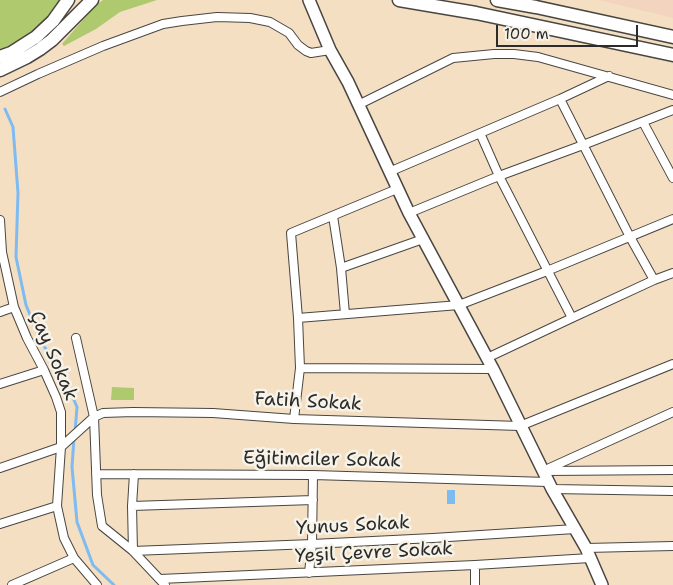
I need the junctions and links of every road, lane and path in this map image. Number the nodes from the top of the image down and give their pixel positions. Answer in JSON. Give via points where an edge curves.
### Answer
{"nodes":[{"id":1,"x":68,"y":0,"type":"edge"},
{"id":2,"x":92,"y":0,"type":"edge"},
{"id":3,"x":309,"y":0,"type":"edge"},
{"id":4,"x":497,"y":0,"type":"edge"},
{"id":5,"x":404,"y":1,"type":"edge"},
{"id":6,"x":673,"y":37,"type":"edge"},
{"id":7,"x":330,"y":50,"type":"junction"},
{"id":8,"x":673,"y":55,"type":"edge"},
{"id":9,"x":0,"y":57,"type":"edge"},
{"id":10,"x":0,"y":70,"type":"edge"},
{"id":11,"x":609,"y":76,"type":"junction"},
{"id":12,"x":0,"y":92,"type":"edge"},
{"id":13,"x":673,"y":95,"type":"edge"},
{"id":14,"x":560,"y":99,"type":"junction"},
{"id":15,"x":358,"y":105,"type":"junction"},
{"id":16,"x":673,"y":110,"type":"edge"},
{"id":17,"x":643,"y":122,"type":"junction"},
{"id":18,"x":480,"y":133,"type":"junction"},
{"id":19,"x":584,"y":145,"type":"junction"},
{"id":20,"x":389,"y":172,"type":"junction"},
{"id":21,"x":499,"y":176,"type":"junction"},
{"id":22,"x":673,"y":178,"type":"edge"},
{"id":23,"x":397,"y":189,"type":"junction"},
{"id":24,"x":409,"y":213,"type":"junction"},
{"id":25,"x":333,"y":216,"type":"junction"},
{"id":26,"x":673,"y":219,"type":"edge"},
{"id":27,"x":0,"y":220,"type":"edge"},
{"id":28,"x":630,"y":237,"type":"junction"},
{"id":29,"x":423,"y":239,"type":"junction"},
{"id":30,"x":1,"y":252,"type":"edge"},
{"id":31,"x":341,"y":268,"type":"junction"},
{"id":32,"x":547,"y":271,"type":"junction"},
{"id":33,"x":673,"y":273,"type":"edge"},
{"id":34,"x":654,"y":280,"type":"junction"},
{"id":35,"x":458,"y":305,"type":"junction"},
{"id":36,"x":14,"y":307,"type":"junction"},
{"id":37,"x":0,"y":312,"type":"edge"},
{"id":38,"x":345,"y":314,"type":"junction"},
{"id":39,"x":298,"y":318,"type":"junction"},
{"id":40,"x":572,"y":318,"type":"junction"},
{"id":41,"x":76,"y":338,"type":"dead end"},
{"id":42,"x":490,"y":363,"type":"junction"},
{"id":43,"x":673,"y":364,"type":"edge"},
{"id":44,"x":300,"y":368,"type":"junction"},
{"id":45,"x":44,"y":370,"type":"junction"},
{"id":46,"x":0,"y":384,"type":"edge"},
{"id":47,"x":673,"y":412,"type":"edge"},
{"id":48,"x":94,"y":417,"type":"junction"},
{"id":49,"x":294,"y":419,"type":"junction"},
{"id":50,"x":520,"y":426,"type":"junction"},
{"id":51,"x":61,"y":447,"type":"junction"},
{"id":52,"x":0,"y":468,"type":"edge"},
{"id":53,"x":673,"y":470,"type":"edge"},
{"id":54,"x":96,"y":474,"type":"junction"},
{"id":55,"x":134,"y":474,"type":"junction"},
{"id":56,"x":313,"y":475,"type":"junction"},
{"id":57,"x":547,"y":481,"type":"junction"},
{"id":58,"x":673,"y":491,"type":"edge"},
{"id":59,"x":313,"y":500,"type":"junction"},
{"id":60,"x":57,"y":506,"type":"junction"},
{"id":61,"x":132,"y":506,"type":"junction"},
{"id":62,"x":0,"y":524,"type":"edge"},
{"id":63,"x":574,"y":529,"type":"junction"},
{"id":64,"x":312,"y":544,"type":"junction"},
{"id":65,"x":673,"y":546,"type":"edge"},
{"id":66,"x":133,"y":550,"type":"junction"},
{"id":67,"x":588,"y":553,"type":"junction"},
{"id":68,"x":74,"y":558,"type":"junction"},
{"id":69,"x":475,"y":565,"type":"junction"},
{"id":70,"x":309,"y":573,"type":"junction"},
{"id":71,"x":163,"y":582,"type":"edge"},
{"id":72,"x":12,"y":585,"type":"edge"},
{"id":73,"x":97,"y":585,"type":"edge"},
{"id":74,"x":475,"y":585,"type":"edge"},
{"id":75,"x":602,"y":585,"type":"edge"}],
"edges":[{"from":1,"to":9,"type":"highway","via":[[36,37]]},
{"from":2,"to":10,"type":"highway","via":[[52,40]]},
{"from":3,"to":7,"type":"main road"},
{"from":4,"to":6,"type":"highway"},
{"from":5,"to":8,"type":"highway"},
{"from":7,"to":12,"type":"street","via":[[311,53],[298,45],[289,33],[270,22],[250,18],[182,21],[163,24],[103,46]]},
{"from":7,"to":15,"type":"main road"},
{"from":11,"to":13,"type":"street"},
{"from":11,"to":14,"type":"street"},
{"from":11,"to":15,"type":"street","via":[[538,57],[473,55],[448,60]]},
{"from":14,"to":18,"type":"street"},
{"from":14,"to":19,"type":"street"},
{"from":15,"to":20,"type":"main road"},
{"from":16,"to":17,"type":"street"},
{"from":17,"to":19,"type":"street"},
{"from":17,"to":22,"type":"street"},
{"from":18,"to":20,"type":"street"},
{"from":18,"to":21,"type":"street"},
{"from":19,"to":21,"type":"street"},
{"from":19,"to":28,"type":"street"},
{"from":20,"to":23,"type":"main road"},
{"from":21,"to":24,"type":"street"},
{"from":21,"to":32,"type":"street"},
{"from":23,"to":24,"type":"main road"},
{"from":23,"to":25,"type":"street"},
{"from":24,"to":29,"type":"main road"},
{"from":25,"to":31,"type":"street"},
{"from":25,"to":39,"type":"street","via":[[291,233]]},
{"from":26,"to":28,"type":"street"},
{"from":27,"to":30,"type":"street","name":"Çay Sokak"},
{"from":28,"to":32,"type":"street"},
{"from":28,"to":34,"type":"street"},
{"from":29,"to":31,"type":"street"},
{"from":29,"to":35,"type":"main road"},
{"from":30,"to":36,"type":"street","name":"Çay Sokak"},
{"from":31,"to":38,"type":"street"},
{"from":32,"to":35,"type":"street"},
{"from":32,"to":40,"type":"street"},
{"from":33,"to":34,"type":"street"},
{"from":34,"to":40,"type":"street"},
{"from":35,"to":38,"type":"street"},
{"from":35,"to":42,"type":"main road"},
{"from":36,"to":37,"type":"street"},
{"from":36,"to":45,"type":"street","name":"Çay Sokak"},
{"from":38,"to":39,"type":"street"},
{"from":39,"to":44,"type":"street"},
{"from":40,"to":42,"type":"street"},
{"from":41,"to":48,"type":"street"},
{"from":42,"to":44,"type":"street"},
{"from":42,"to":50,"type":"main road"},
{"from":43,"to":50,"type":"street"},
{"from":44,"to":49,"type":"street"},
{"from":45,"to":46,"type":"street"},
{"from":45,"to":51,"type":"street","name":"Çay Sokak","via":[[61,412]]},
{"from":47,"to":57,"type":"street"},
{"from":48,"to":49,"type":"street","name":"Fatih Sokak","via":[[103,413],[133,412]]},
{"from":48,"to":51,"type":"street"},
{"from":48,"to":54,"type":"street"},
{"from":49,"to":50,"type":"street","name":"Fatih Sokak"},
{"from":50,"to":57,"type":"main road"},
{"from":51,"to":52,"type":"street"},
{"from":51,"to":60,"type":"street","name":"Çay Sokak"},
{"from":53,"to":57,"type":"street"},
{"from":54,"to":55,"type":"street","name":"Eğitimciler Sokak"},
{"from":54,"to":66,"type":"street","via":[[102,526]]},
{"from":55,"to":56,"type":"street","name":"Eğitimciler Sokak"},
{"from":55,"to":61,"type":"street"},
{"from":56,"to":57,"type":"street","name":"Eğitimciler Sokak"},
{"from":56,"to":59,"type":"street"},
{"from":57,"to":58,"type":"street"},
{"from":57,"to":63,"type":"main road"},
{"from":59,"to":61,"type":"street"},
{"from":59,"to":64,"type":"street"},
{"from":60,"to":62,"type":"street"},
{"from":60,"to":68,"type":"street","name":"Çay Sokak","via":[[64,538]]},
{"from":61,"to":66,"type":"street"},
{"from":63,"to":64,"type":"street","name":"Yunus Sokak"},
{"from":63,"to":67,"type":"main road"},
{"from":64,"to":66,"type":"street","name":"Yunus Sokak"},
{"from":64,"to":70,"type":"street"},
{"from":65,"to":67,"type":"street","name":"Yeşil Çevre Sokak"},
{"from":66,"to":71,"type":"street"},
{"from":67,"to":69,"type":"street","name":"Yeşil Çevre Sokak"},
{"from":67,"to":75,"type":"main road"},
{"from":68,"to":72,"type":"street"},
{"from":68,"to":73,"type":"street","name":"Çay Sokak"},
{"from":69,"to":70,"type":"street","name":"Yeşil Çevre Sokak"},
{"from":69,"to":74,"type":"street"},
{"from":70,"to":71,"type":"street","name":"Yeşil Çevre Sokak"}]}
